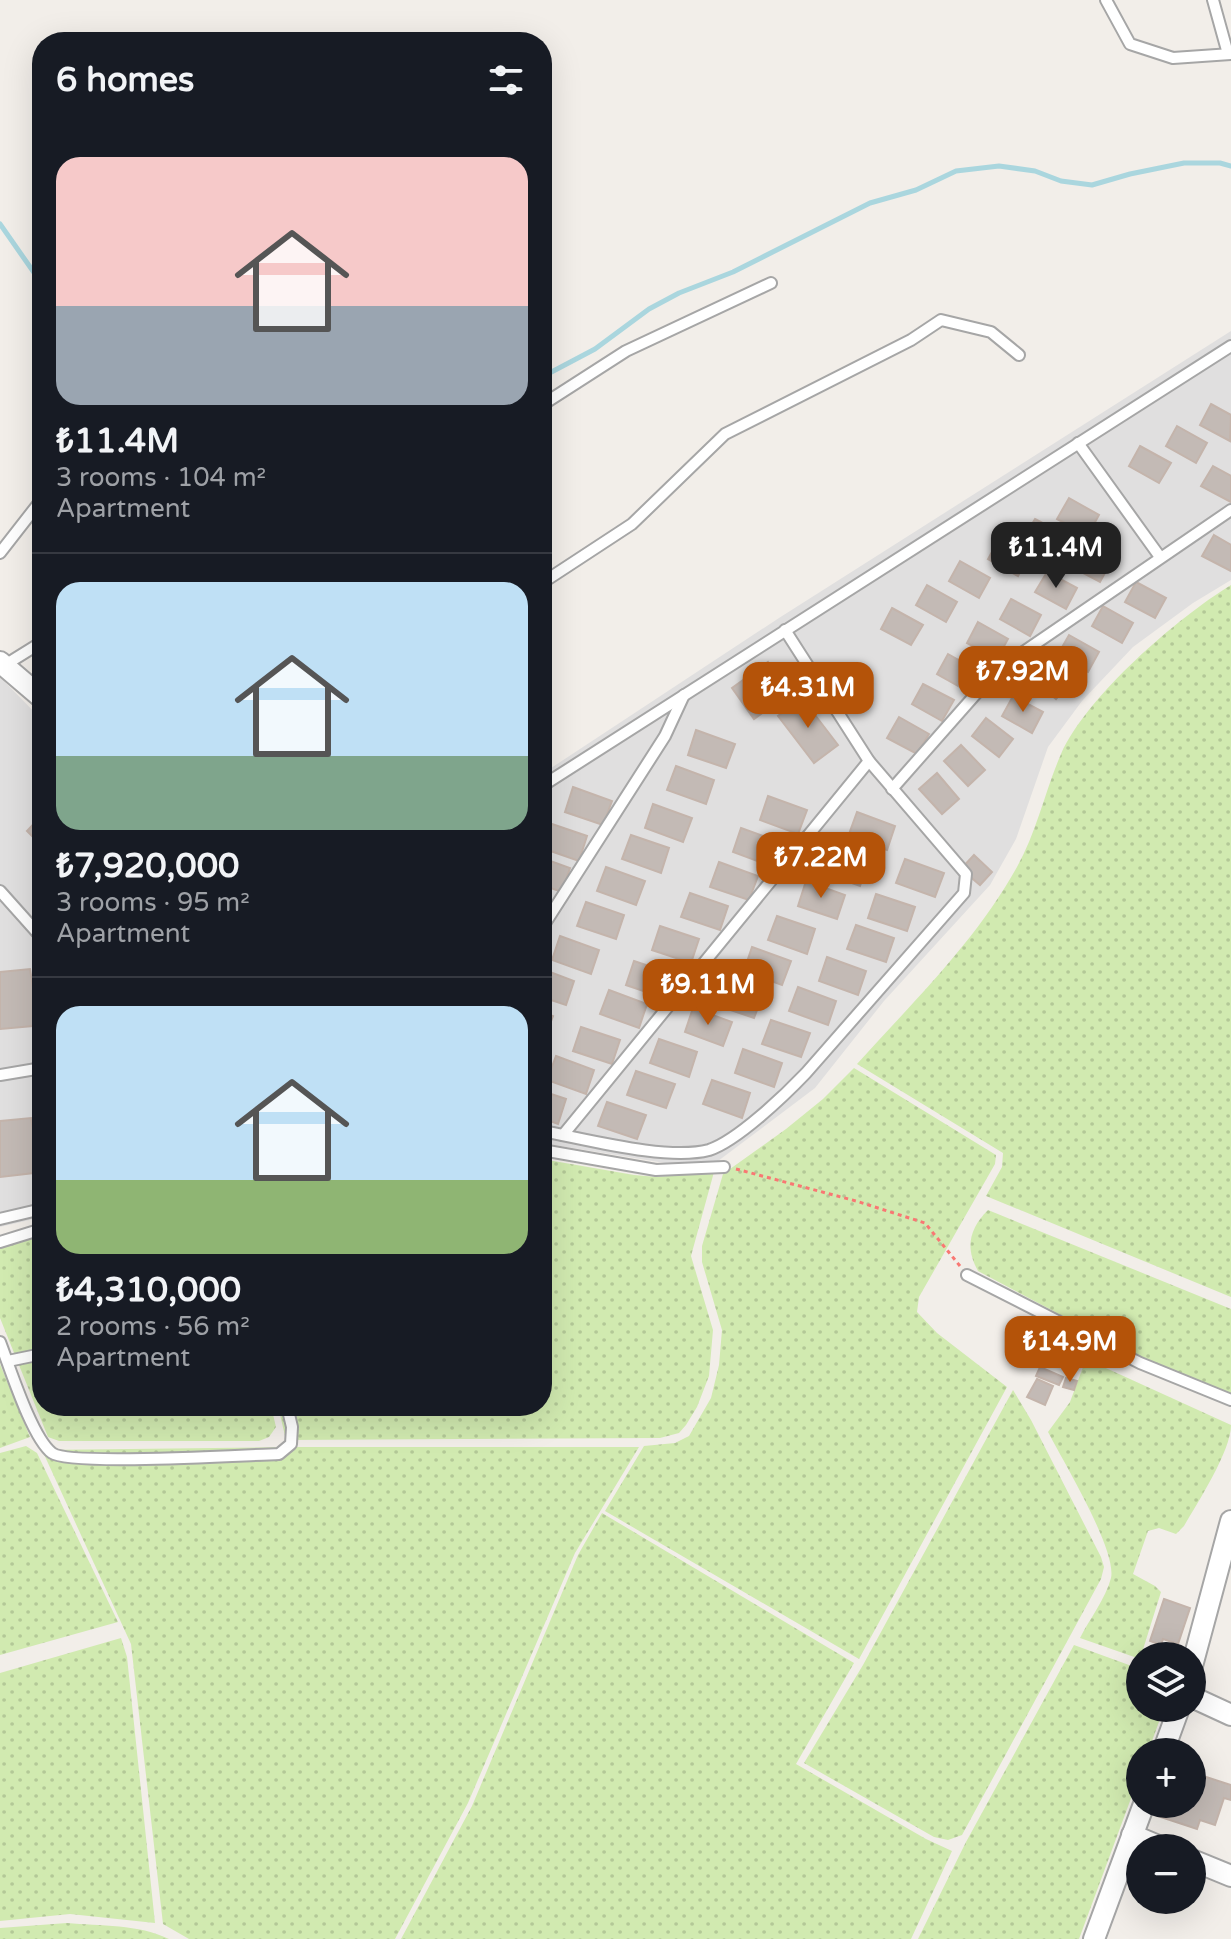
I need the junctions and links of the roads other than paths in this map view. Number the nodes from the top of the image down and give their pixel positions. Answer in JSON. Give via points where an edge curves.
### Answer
{"nodes":[{"id":1,"x":1106,"y":0,"type":"edge"},
{"id":2,"x":1213,"y":0,"type":"edge"},
{"id":3,"x":1229,"y":54,"type":"edge"},
{"id":4,"x":771,"y":283,"type":"dead end"},
{"id":5,"x":1231,"y":346,"type":"edge"},
{"id":6,"x":1019,"y":355,"type":"dead end"},
{"id":7,"x":552,"y":399,"type":"edge"},
{"id":8,"x":1078,"y":443,"type":"junction"},
{"id":9,"x":1231,"y":510,"type":"edge"},
{"id":10,"x":32,"y":512,"type":"edge"},
{"id":11,"x":0,"y":553,"type":"edge"},
{"id":12,"x":1160,"y":557,"type":"junction"},
{"id":13,"x":552,"y":576,"type":"edge"},
{"id":14,"x":785,"y":630,"type":"junction"},
{"id":15,"x":32,"y":647,"type":"edge"},
{"id":16,"x":2,"y":663,"type":"edge"},
{"id":17,"x":32,"y":689,"type":"edge"},
{"id":18,"x":684,"y":695,"type":"junction"},
{"id":19,"x":869,"y":761,"type":"junction"},
{"id":20,"x":552,"y":780,"type":"edge"},
{"id":21,"x":892,"y":789,"type":"junction"},
{"id":22,"x":0,"y":891,"type":"edge"},
{"id":23,"x":552,"y":912,"type":"edge"},
{"id":24,"x":32,"y":927,"type":"edge"},
{"id":25,"x":32,"y":1070,"type":"edge"},
{"id":26,"x":0,"y":1075,"type":"edge"},
{"id":27,"x":552,"y":1133,"type":"edge"},
{"id":28,"x":563,"y":1135,"type":"junction"},
{"id":29,"x":552,"y":1152,"type":"edge"},
{"id":30,"x":724,"y":1167,"type":"road end"},
{"id":31,"x":32,"y":1211,"type":"edge"},
{"id":32,"x":0,"y":1219,"type":"edge"},
{"id":33,"x":32,"y":1232,"type":"edge"},
{"id":34,"x":0,"y":1242,"type":"edge"},
{"id":35,"x":967,"y":1275,"type":"road end"},
{"id":36,"x":0,"y":1342,"type":"edge"},
{"id":37,"x":32,"y":1356,"type":"edge"},
{"id":38,"x":8,"y":1361,"type":"junction"},
{"id":39,"x":1231,"y":1400,"type":"edge"},
{"id":40,"x":289,"y":1416,"type":"edge"},
{"id":41,"x":1231,"y":1521,"type":"edge"},
{"id":42,"x":1198,"y":1642,"type":"edge"},
{"id":43,"x":1206,"y":1703,"type":"edge"},
{"id":44,"x":1231,"y":1715,"type":"edge"},
{"id":45,"x":1126,"y":1851,"type":"edge"},
{"id":46,"x":1206,"y":1866,"type":"edge"},
{"id":47,"x":1231,"y":1876,"type":"edge"},
{"id":48,"x":1094,"y":1939,"type":"edge"}],
"edges":[{"from":1,"to":3,"type":"lane","via":[[1130,44],[1173,58]]},
{"from":2,"to":3,"type":"lane"},
{"from":4,"to":7,"type":"lane","via":[[626,351]]},
{"from":5,"to":8,"type":"lane"},
{"from":6,"to":13,"type":"lane","via":[[991,332],[941,320],[725,434],[632,524]]},
{"from":8,"to":12,"type":"lane"},
{"from":8,"to":14,"type":"lane"},
{"from":9,"to":12,"type":"lane"},
{"from":10,"to":11,"type":"lane"},
{"from":12,"to":21,"type":"lane","via":[[997,670]]},
{"from":14,"to":18,"type":"lane"},
{"from":14,"to":19,"type":"lane"},
{"from":15,"to":16,"type":"lane"},
{"from":16,"to":17,"type":"street"},
{"from":18,"to":20,"type":"lane"},
{"from":18,"to":23,"type":"lane","via":[[665,736]]},
{"from":19,"to":21,"type":"lane"},
{"from":19,"to":28,"type":"lane"},
{"from":21,"to":28,"type":"lane","via":[[966,874],[964,893],[787,1093],[710,1149],[674,1152]]},
{"from":22,"to":24,"type":"lane"},
{"from":25,"to":26,"type":"lane"},
{"from":27,"to":28,"type":"lane"},
{"from":29,"to":30,"type":"lane","via":[[656,1170]]},
{"from":31,"to":32,"type":"lane"},
{"from":33,"to":34,"type":"lane"},
{"from":35,"to":39,"type":"lane","via":[[1140,1363]]},
{"from":36,"to":38,"type":"lane"},
{"from":37,"to":38,"type":"lane"},
{"from":38,"to":40,"type":"lane","via":[[39,1438],[54,1455],[88,1460],[279,1454],[291,1444]]},
{"from":41,"to":42,"type":"street"},
{"from":43,"to":44,"type":"street"},
{"from":45,"to":48,"type":"street"},
{"from":46,"to":47,"type":"street"}]}
